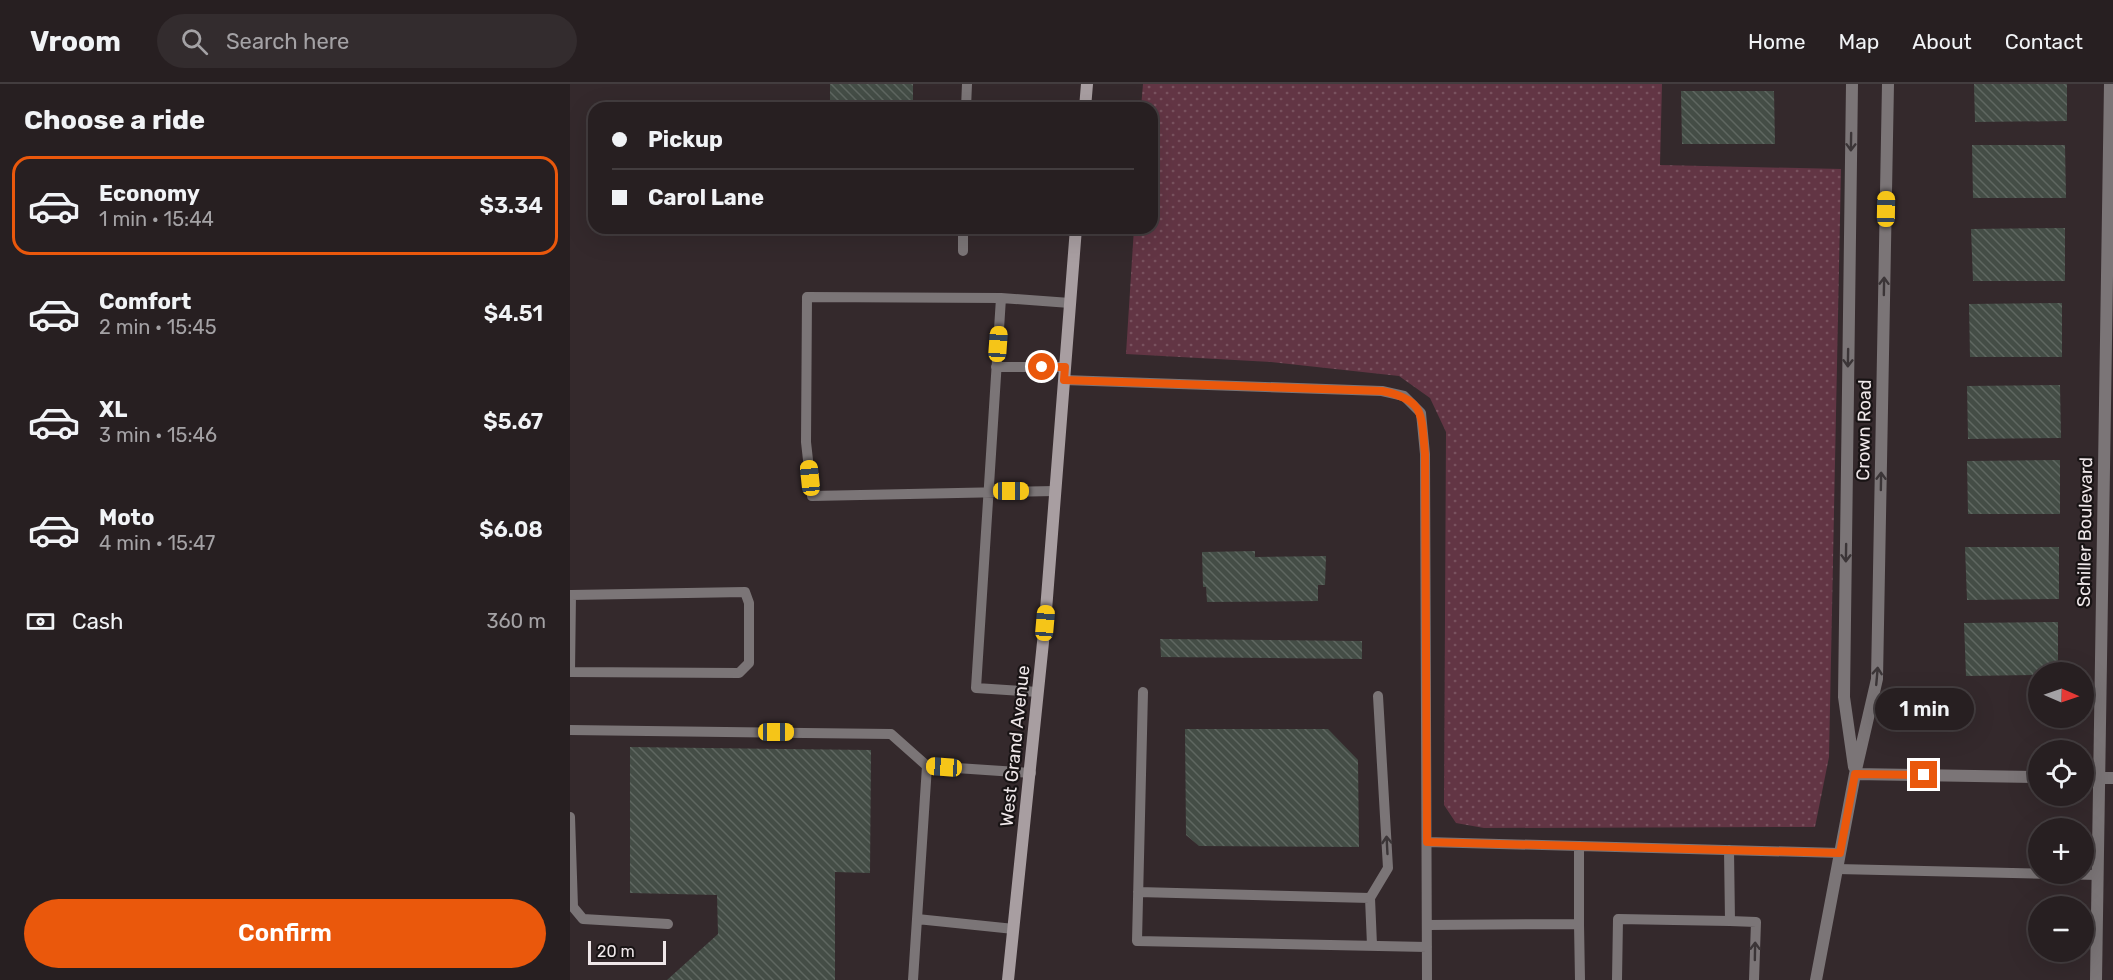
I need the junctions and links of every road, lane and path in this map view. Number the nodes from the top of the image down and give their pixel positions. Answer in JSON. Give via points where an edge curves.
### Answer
{"nodes":[{"id":1,"x":967,"y":84,"type":"edge"},
{"id":2,"x":1087,"y":84,"type":"edge"},
{"id":3,"x":1852,"y":84,"type":"edge"},
{"id":4,"x":1888,"y":84,"type":"edge"},
{"id":5,"x":2110,"y":84,"type":"edge"},
{"id":6,"x":966,"y":102,"type":"edge"},
{"id":7,"x":1086,"y":102,"type":"edge"},
{"id":8,"x":2111,"y":158,"type":"edge"},
{"id":9,"x":963,"y":234,"type":"edge"},
{"id":10,"x":1076,"y":234,"type":"edge"},
{"id":11,"x":963,"y":251,"type":"dead end"},
{"id":12,"x":1001,"y":298,"type":"junction"},
{"id":13,"x":1070,"y":303,"type":"junction"},
{"id":14,"x":2110,"y":308,"type":"edge"},
{"id":15,"x":996,"y":367,"type":"junction"},
{"id":16,"x":1065,"y":367,"type":"junction"},
{"id":17,"x":1064,"y":380,"type":"junction"},
{"id":18,"x":2108,"y":471,"type":"edge"},
{"id":19,"x":988,"y":491,"type":"junction"},
{"id":20,"x":1055,"y":491,"type":"junction"},
{"id":21,"x":2108,"y":539,"type":"edge"},
{"id":22,"x":570,"y":595,"type":"edge"},
{"id":23,"x":2107,"y":629,"type":"edge"},
{"id":24,"x":570,"y":672,"type":"edge"},
{"id":25,"x":1038,"y":692,"type":"junction"},
{"id":26,"x":1143,"y":692,"type":"dead end"},
{"id":27,"x":1378,"y":696,"type":"dead end"},
{"id":28,"x":570,"y":730,"type":"edge"},
{"id":29,"x":927,"y":766,"type":"junction"},
{"id":30,"x":1031,"y":773,"type":"junction"},
{"id":31,"x":1855,"y":774,"type":"junction"},
{"id":32,"x":2028,"y":777,"type":"edge"},
{"id":33,"x":2094,"y":778,"type":"edge"},
{"id":34,"x":2099,"y":778,"type":"junction"},
{"id":35,"x":2113,"y":778,"type":"edge"},
{"id":36,"x":570,"y":817,"type":"edge"},
{"id":37,"x":1427,"y":842,"type":"junction"},
{"id":38,"x":1579,"y":846,"type":"junction"},
{"id":39,"x":1729,"y":850,"type":"junction"},
{"id":40,"x":1840,"y":853,"type":"junction"},
{"id":41,"x":1837,"y":869,"type":"junction"},
{"id":42,"x":2098,"y":874,"type":"junction"},
{"id":43,"x":1138,"y":892,"type":"junction"},
{"id":44,"x":1370,"y":898,"type":"junction"},
{"id":45,"x":917,"y":919,"type":"junction"},
{"id":46,"x":1730,"y":921,"type":"junction"},
{"id":47,"x":668,"y":924,"type":"dead end"},
{"id":48,"x":1580,"y":924,"type":"junction"},
{"id":49,"x":1428,"y":925,"type":"junction"},
{"id":50,"x":1014,"y":929,"type":"junction"},
{"id":51,"x":1372,"y":945,"type":"junction"},
{"id":52,"x":1427,"y":947,"type":"junction"},
{"id":53,"x":913,"y":980,"type":"edge"},
{"id":54,"x":1008,"y":980,"type":"edge"},
{"id":55,"x":1427,"y":980,"type":"edge"},
{"id":56,"x":1580,"y":980,"type":"edge"},
{"id":57,"x":1617,"y":980,"type":"edge"},
{"id":58,"x":1754,"y":980,"type":"edge"},
{"id":59,"x":1816,"y":980,"type":"edge"},
{"id":60,"x":2096,"y":980,"type":"edge"}],
"edges":[{"from":1,"to":6,"type":"lane"},
{"from":2,"to":7,"type":"main road"},
{"from":3,"to":31,"type":"street","name":"Crown Road","one_way":true,"via":[[1844,697]]},
{"from":31,"to":4,"type":"street","name":"Crown Road","one_way":true,"via":[[1877,679]]},
{"from":5,"to":8,"type":"street","name":"Schiller Boulevard"},
{"from":8,"to":14,"type":"street","name":"Schiller Boulevard"},
{"from":9,"to":11,"type":"lane"},
{"from":10,"to":13,"type":"main road","name":"West Grand Avenue"},
{"from":12,"to":13,"type":"lane"},
{"from":12,"to":15,"type":"lane"},
{"from":12,"to":19,"type":"lane","via":[[807,297],[806,442],[812,496]]},
{"from":13,"to":16,"type":"main road","name":"West Grand Avenue"},
{"from":14,"to":18,"type":"street","name":"Schiller Boulevard"},
{"from":15,"to":16,"type":"lane"},
{"from":15,"to":19,"type":"lane"},
{"from":16,"to":17,"type":"main road","name":"West Grand Avenue"},
{"from":17,"to":20,"type":"main road","name":"West Grand Avenue"},
{"from":17,"to":37,"type":"lane","via":[[1382,391],[1404,396],[1421,413],[1425,454]]},
{"from":18,"to":21,"type":"street","name":"Schiller Boulevard"},
{"from":19,"to":20,"type":"lane"},
{"from":19,"to":25,"type":"lane","via":[[976,688]]},
{"from":20,"to":25,"type":"main road","name":"West Grand Avenue"},
{"from":21,"to":23,"type":"street","name":"Schiller Boulevard"},
{"from":22,"to":24,"type":"lane"},
{"from":22,"to":24,"type":"lane","via":[[746,592],[750,663],[739,673]]},
{"from":23,"to":34,"type":"street","name":"Schiller Boulevard"},
{"from":25,"to":30,"type":"main road","name":"West Grand Avenue"},
{"from":26,"to":43,"type":"lane"},
{"from":44,"to":27,"type":"lane","one_way":true,"via":[[1388,868]]},
{"from":28,"to":29,"type":"lane","via":[[891,734]]},
{"from":29,"to":30,"type":"lane"},
{"from":29,"to":45,"type":"lane"},
{"from":30,"to":50,"type":"main road","name":"West Grand Avenue"},
{"from":31,"to":32,"type":"street"},
{"from":31,"to":40,"type":"street","name":"Crown Road"},
{"from":33,"to":34,"type":"street"},
{"from":34,"to":35,"type":"street"},
{"from":34,"to":42,"type":"street","name":"Schiller Boulevard"},
{"from":36,"to":47,"type":"lane","via":[[573,908],[584,920]]},
{"from":37,"to":38,"type":"lane"},
{"from":37,"to":49,"type":"lane"},
{"from":38,"to":39,"type":"lane"},
{"from":38,"to":48,"type":"lane"},
{"from":39,"to":40,"type":"lane"},
{"from":39,"to":46,"type":"lane"},
{"from":40,"to":41,"type":"street","name":"Crown Road"},
{"from":41,"to":42,"type":"lane"},
{"from":41,"to":59,"type":"street","name":"Crown Road"},
{"from":42,"to":60,"type":"street","name":"Schiller Boulevard"},
{"from":43,"to":44,"type":"lane"},
{"from":43,"to":51,"type":"lane","via":[[1137,941]]},
{"from":44,"to":51,"type":"lane"},
{"from":45,"to":50,"type":"lane"},
{"from":45,"to":53,"type":"lane"},
{"from":46,"to":57,"type":"lane","via":[[1618,919]]},
{"from":58,"to":46,"type":"lane","one_way":true,"via":[[1756,922]]},
{"from":48,"to":49,"type":"lane"},
{"from":48,"to":56,"type":"lane"},
{"from":49,"to":52,"type":"lane"},
{"from":50,"to":54,"type":"main road","name":"West Grand Avenue"},
{"from":51,"to":52,"type":"lane"},
{"from":52,"to":55,"type":"lane"}]}
